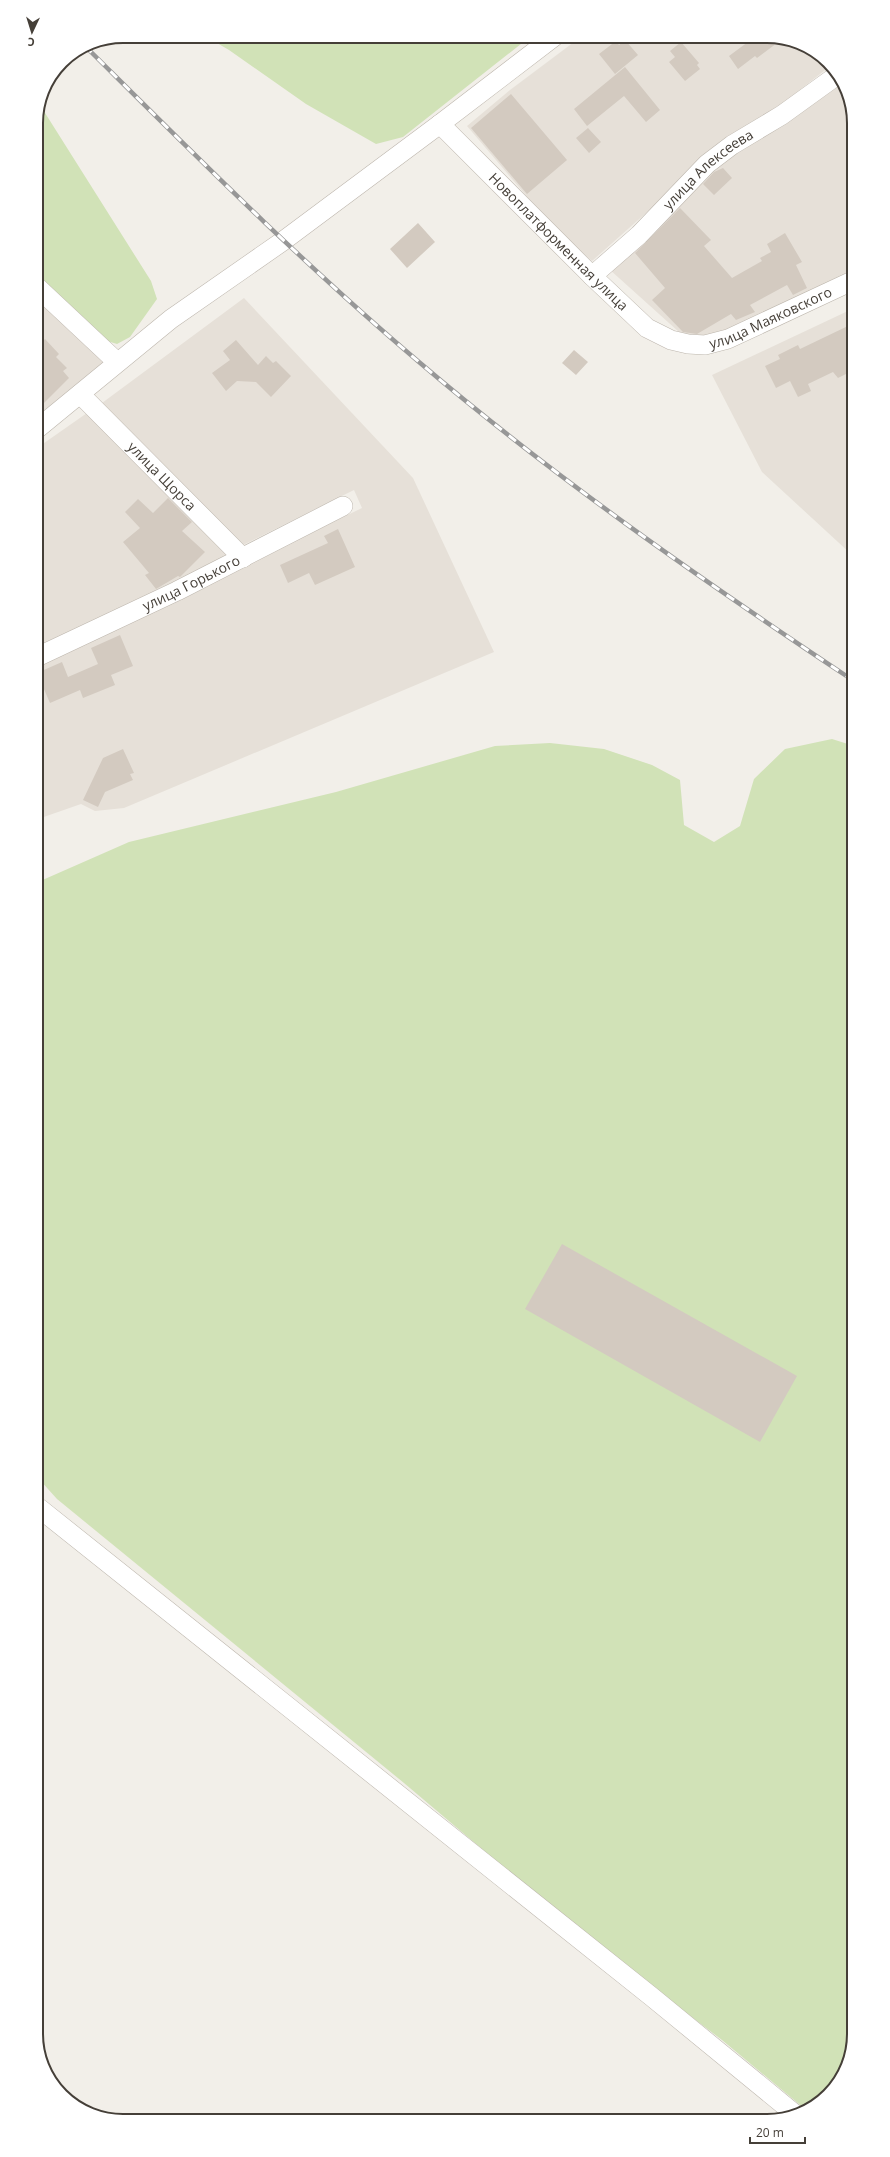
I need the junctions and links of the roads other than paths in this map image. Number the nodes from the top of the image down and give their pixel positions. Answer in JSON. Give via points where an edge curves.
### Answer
{"nodes":[{"id":1,"x":545,"y":43,"type":"edge"},
{"id":2,"x":833,"y":78,"type":"edge"},
{"id":3,"x":440,"y":124,"type":"junction"},
{"id":4,"x":592,"y":276,"type":"junction"},
{"id":5,"x":847,"y":283,"type":"edge"},
{"id":6,"x":43,"y":293,"type":"edge"},
{"id":7,"x":688,"y":344,"type":"joint"},
{"id":8,"x":117,"y":362,"type":"junction"},
{"id":9,"x":80,"y":394,"type":"junction"},
{"id":10,"x":43,"y":424,"type":"edge"},
{"id":11,"x":343,"y":506,"type":"dead end"},
{"id":12,"x":243,"y":558,"type":"junction"},
{"id":13,"x":43,"y":654,"type":"edge"},
{"id":14,"x":43,"y":1511,"type":"edge"},
{"id":15,"x":790,"y":2110,"type":"edge"}],
"edges":[{"from":1,"to":3,"type":"street"},
{"from":2,"to":4,"type":"street","name":"улица Алексеева","via":[[707,164],[639,235]]},
{"from":3,"to":4,"type":"street","name":"Новоплатформенная улица"},
{"from":3,"to":8,"type":"street","via":[[283,241],[207,292]]},
{"from":4,"to":7,"type":"street","name":"Новоплатформенная улица","via":[[647,328],[670,340]]},
{"from":5,"to":7,"type":"street","name":"улица Маяковского","via":[[728,339],[705,345]]},
{"from":6,"to":8,"type":"street"},
{"from":8,"to":9,"type":"street"},
{"from":9,"to":10,"type":"street"},
{"from":9,"to":12,"type":"street","name":"улица Щорса"},
{"from":11,"to":12,"type":"street","name":"улица Горького"},
{"from":12,"to":13,"type":"street","name":"улица Горького"},
{"from":14,"to":15,"type":"street"}]}
